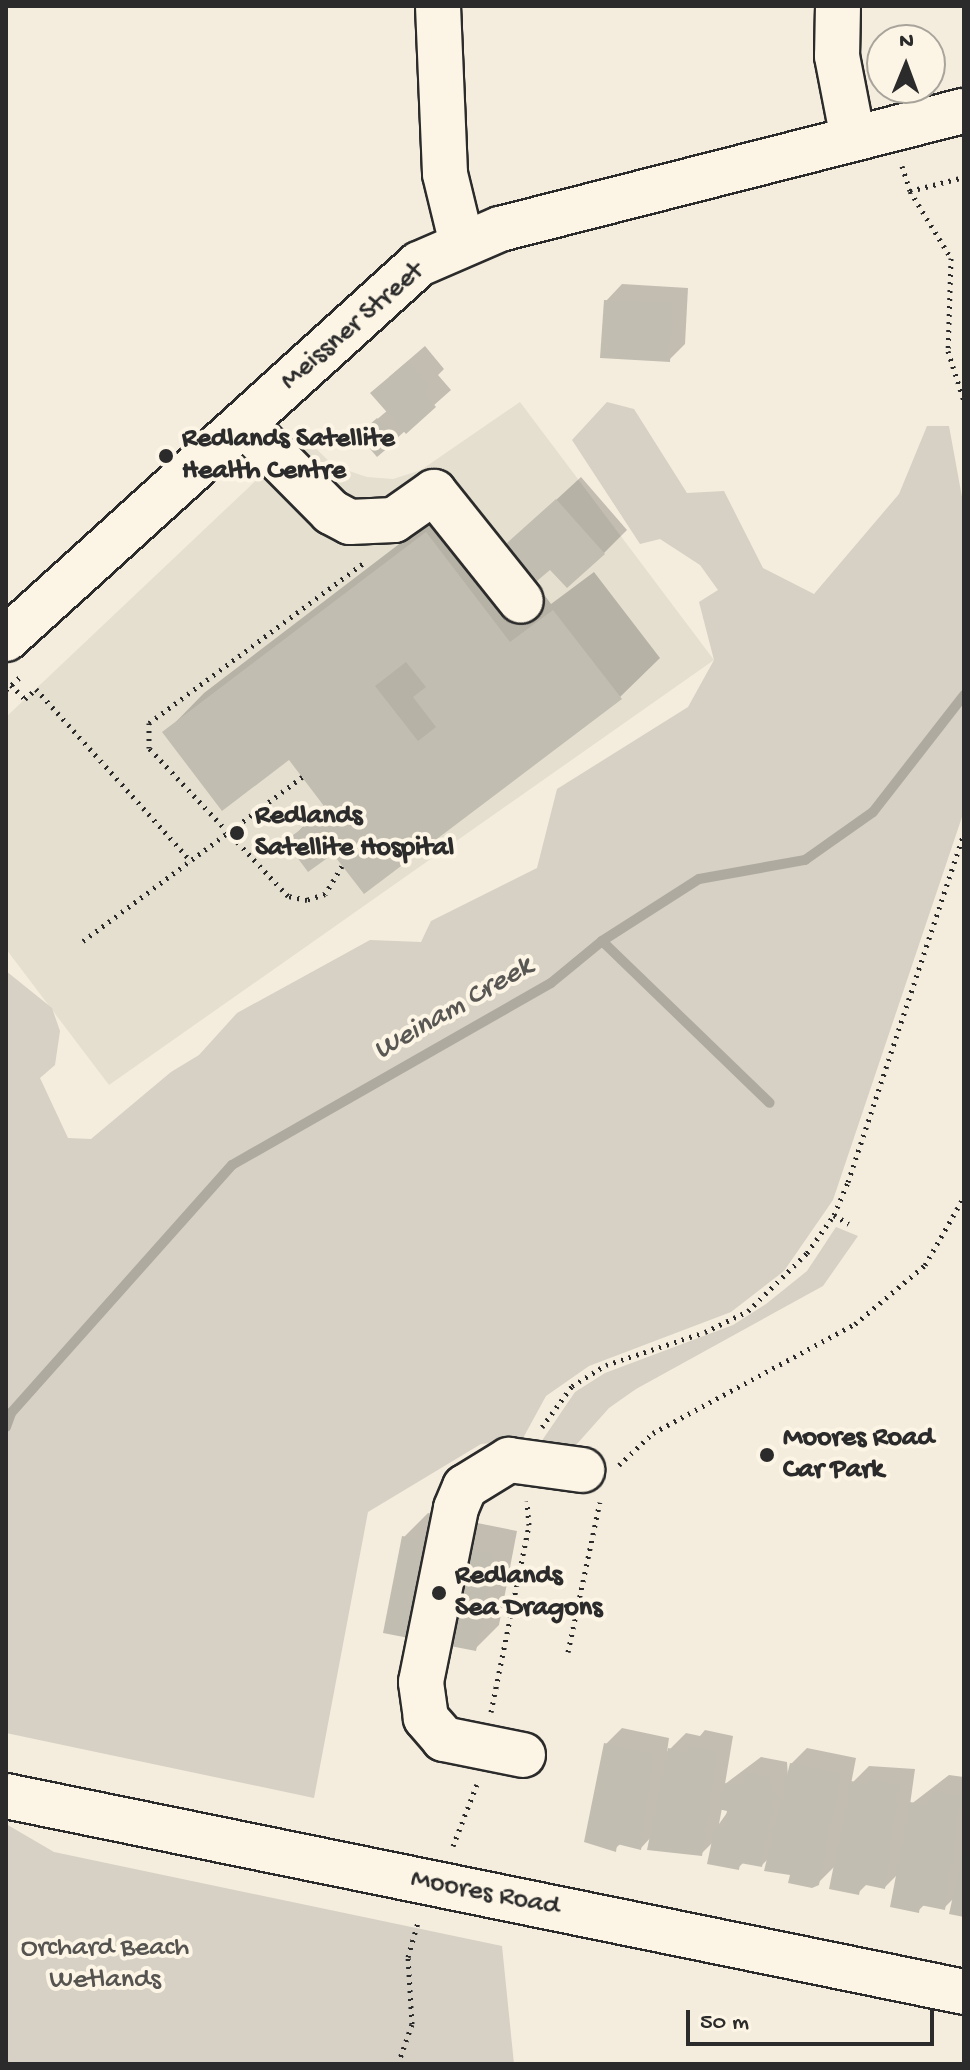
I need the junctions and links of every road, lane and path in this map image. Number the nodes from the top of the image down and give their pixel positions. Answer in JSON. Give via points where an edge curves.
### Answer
{"nodes":[{"id":1,"x":438,"y":6,"type":"edge"},
{"id":2,"x":838,"y":6,"type":"edge"},
{"id":3,"x":964,"y":111,"type":"edge"},
{"id":4,"x":853,"y":138,"type":"junction"},
{"id":5,"x":892,"y":164,"type":"dead end"},
{"id":6,"x":964,"y":177,"type":"edge"},
{"id":7,"x":910,"y":191,"type":"junction"},
{"id":8,"x":462,"y":244,"type":"junction"},
{"id":9,"x":964,"y":401,"type":"edge"},
{"id":10,"x":244,"y":424,"type":"junction"},
{"id":11,"x":371,"y":522,"type":"junction"},
{"id":12,"x":521,"y":601,"type":"dead end"},
{"id":13,"x":20,"y":652,"type":"edge"},
{"id":14,"x":9,"y":688,"type":"edge"},
{"id":15,"x":302,"y":777,"type":"dead end"},
{"id":16,"x":228,"y":832,"type":"junction"},
{"id":17,"x":964,"y":834,"type":"edge"},
{"id":18,"x":191,"y":861,"type":"junction"},
{"id":19,"x":342,"y":866,"type":"dead end"},
{"id":20,"x":83,"y":941,"type":"dead end"},
{"id":21,"x":964,"y":1197,"type":"edge"},
{"id":22,"x":834,"y":1215,"type":"junction"},
{"id":23,"x":849,"y":1224,"type":"dead end"},
{"id":24,"x":526,"y":1459,"type":"junction"},
{"id":25,"x":599,"y":1478,"type":"junction"},
{"id":26,"x":568,"y":1652,"type":"dead end"},
{"id":27,"x":504,"y":1751,"type":"junction"},
{"id":28,"x":6,"y":1796,"type":"edge"},
{"id":29,"x":453,"y":1846,"type":"dead end"},
{"id":30,"x":418,"y":1921,"type":"dead end"},
{"id":31,"x":964,"y":1992,"type":"edge"},
{"id":32,"x":398,"y":2064,"type":"edge"}],
"edges":[{"from":1,"to":8,"type":"street","via":[[445,174]]},
{"from":2,"to":4,"type":"street","via":[[837,56]]},
{"from":3,"to":4,"type":"street","name":"Meissner Street"},
{"from":4,"to":8,"type":"street","name":"Meissner Street","via":[[555,214]]},
{"from":5,"to":7,"type":"path","via":[[901,164]]},
{"from":6,"to":7,"type":"path"},
{"from":7,"to":9,"type":"path","via":[[951,258],[948,351]]},
{"from":8,"to":10,"type":"street","name":"Meissner Street","via":[[419,264]]},
{"from":10,"to":11,"type":"street","via":[[331,512],[350,522]]},
{"from":10,"to":13,"type":"street","name":"Meissner Street"},
{"from":11,"to":12,"type":"street","via":[[394,520],[434,492]]},
{"from":11,"to":16,"type":"path","via":[[367,560],[149,723],[149,748]]},
{"from":13,"to":14,"type":"path"},
{"from":14,"to":18,"type":"path","via":[[25,699],[36,689]]},
{"from":15,"to":16,"type":"path"},
{"from":16,"to":18,"type":"path"},
{"from":16,"to":19,"type":"path","via":[[288,896],[307,900],[325,894]]},
{"from":17,"to":22,"type":"path"},
{"from":18,"to":20,"type":"path"},
{"from":21,"to":25,"type":"path","via":[[925,1265],[855,1324],[653,1433]]},
{"from":22,"to":23,"type":"path"},
{"from":22,"to":24,"type":"path","via":[[774,1291],[748,1311],[705,1332],[606,1365],[572,1386],[547,1415]]},
{"from":24,"to":25,"type":"street"},
{"from":24,"to":27,"type":"path","via":[[529,1525]]},
{"from":24,"to":27,"type":"street","via":[[494,1465],[459,1498],[421,1682],[432,1729],[444,1739]]},
{"from":25,"to":26,"type":"path"},
{"from":27,"to":29,"type":"path"},
{"from":28,"to":31,"type":"street","name":"Moores Road"},
{"from":30,"to":32,"type":"path","via":[[408,1957],[412,2024]]}]}
